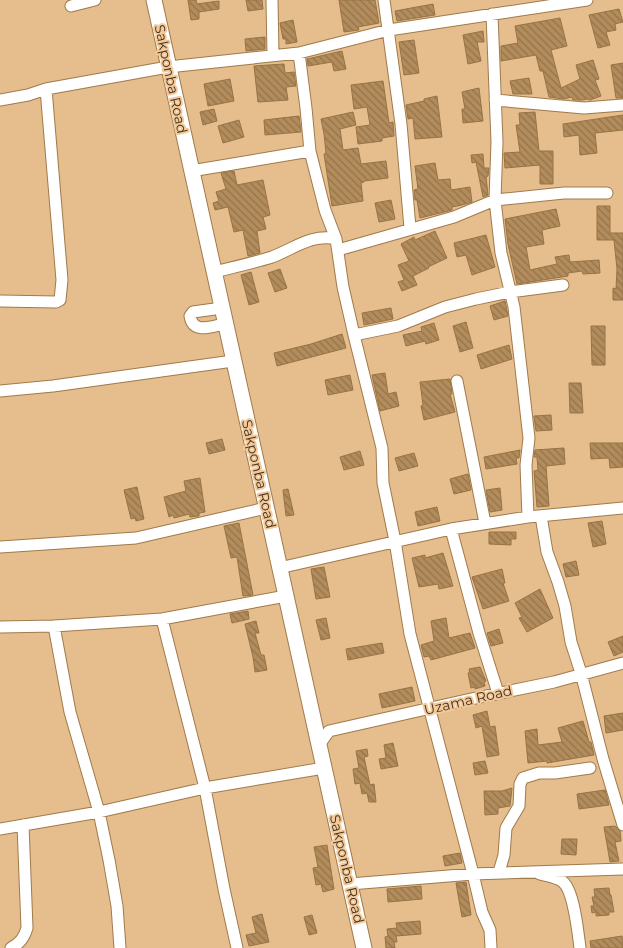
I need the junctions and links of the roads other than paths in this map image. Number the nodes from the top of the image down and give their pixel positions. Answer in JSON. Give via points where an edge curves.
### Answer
{"nodes":[{"id":1,"x":95,"y":0,"type":"edge"},
{"id":2,"x":154,"y":0,"type":"edge"},
{"id":3,"x":272,"y":0,"type":"edge"},
{"id":4,"x":384,"y":0,"type":"edge"},
{"id":5,"x":587,"y":0,"type":"edge"},
{"id":6,"x":71,"y":6,"type":"dead end"},
{"id":7,"x":492,"y":14,"type":"junction"},
{"id":8,"x":389,"y":30,"type":"junction"},
{"id":9,"x":299,"y":52,"type":"junction"},
{"id":10,"x":273,"y":55,"type":"junction"},
{"id":11,"x":168,"y":67,"type":"junction"},
{"id":12,"x":46,"y":88,"type":"junction"},
{"id":13,"x":0,"y":100,"type":"edge"},
{"id":14,"x":495,"y":100,"type":"junction"},
{"id":15,"x":623,"y":105,"type":"edge"},
{"id":16,"x":310,"y":151,"type":"junction"},
{"id":17,"x":191,"y":171,"type":"junction"},
{"id":18,"x":607,"y":193,"type":"dead end"},
{"id":19,"x":495,"y":200,"type":"junction"},
{"id":20,"x":410,"y":228,"type":"junction"},
{"id":21,"x":337,"y":244,"type":"junction"},
{"id":22,"x":214,"y":272,"type":"junction"},
{"id":23,"x":563,"y":285,"type":"dead end"},
{"id":24,"x":510,"y":292,"type":"junction"},
{"id":25,"x":0,"y":301,"type":"edge"},
{"id":26,"x":222,"y":308,"type":"junction"},
{"id":27,"x":225,"y":324,"type":"junction"},
{"id":28,"x":354,"y":335,"type":"junction"},
{"id":29,"x":233,"y":361,"type":"junction"},
{"id":30,"x":457,"y":381,"type":"dead end"},
{"id":31,"x":0,"y":391,"type":"edge"},
{"id":32,"x":266,"y":508,"type":"junction"},
{"id":33,"x":623,"y":508,"type":"edge"},
{"id":34,"x":528,"y":516,"type":"junction"},
{"id":35,"x":541,"y":516,"type":"junction"},
{"id":36,"x":485,"y":523,"type":"junction"},
{"id":37,"x":451,"y":529,"type":"junction"},
{"id":38,"x":395,"y":541,"type":"junction"},
{"id":39,"x":0,"y":547,"type":"edge"},
{"id":40,"x":280,"y":568,"type":"junction"},
{"id":41,"x":286,"y":596,"type":"junction"},
{"id":42,"x":162,"y":620,"type":"junction"},
{"id":43,"x":54,"y":626,"type":"junction"},
{"id":44,"x":0,"y":627,"type":"edge"},
{"id":45,"x":623,"y":663,"type":"edge"},
{"id":46,"x":581,"y":673,"type":"junction"},
{"id":47,"x":498,"y":693,"type":"junction"},
{"id":48,"x":428,"y":709,"type":"junction"},
{"id":49,"x":319,"y":745,"type":"junction"},
{"id":50,"x":324,"y":768,"type":"junction"},
{"id":51,"x":590,"y":768,"type":"dead end"},
{"id":52,"x":205,"y":788,"type":"junction"},
{"id":53,"x":99,"y":812,"type":"junction"},
{"id":54,"x":23,"y":825,"type":"junction"},
{"id":55,"x":623,"y":825,"type":"edge"},
{"id":56,"x":0,"y":829,"type":"edge"},
{"id":57,"x":623,"y":869,"type":"edge"},
{"id":58,"x":536,"y":870,"type":"junction"},
{"id":59,"x":499,"y":872,"type":"junction"},
{"id":60,"x":473,"y":874,"type":"junction"},
{"id":61,"x":350,"y":884,"type":"junction"},
{"id":62,"x":11,"y":948,"type":"edge"},
{"id":63,"x":120,"y":948,"type":"edge"},
{"id":64,"x":237,"y":948,"type":"edge"},
{"id":65,"x":364,"y":948,"type":"edge"},
{"id":66,"x":490,"y":948,"type":"edge"},
{"id":67,"x":580,"y":948,"type":"edge"}],
"edges":[{"from":1,"to":6,"type":"street"},
{"from":2,"to":11,"type":"main road","name":"Sakponba Road"},
{"from":3,"to":10,"type":"street"},
{"from":4,"to":8,"type":"street"},
{"from":5,"to":7,"type":"street"},
{"from":7,"to":8,"type":"street"},
{"from":7,"to":14,"type":"street"},
{"from":8,"to":9,"type":"street"},
{"from":8,"to":20,"type":"street"},
{"from":9,"to":10,"type":"street"},
{"from":9,"to":16,"type":"street"},
{"from":10,"to":11,"type":"street"},
{"from":11,"to":12,"type":"street"},
{"from":11,"to":17,"type":"main road","name":"Sakponba Road"},
{"from":12,"to":13,"type":"street"},
{"from":12,"to":25,"type":"street","via":[[62,280],[60,300]]},
{"from":14,"to":15,"type":"street","via":[[584,108]]},
{"from":14,"to":19,"type":"street","via":[[498,142]]},
{"from":16,"to":17,"type":"street"},
{"from":16,"to":21,"type":"street"},
{"from":17,"to":22,"type":"main road","name":"Sakponba Road"},
{"from":18,"to":19,"type":"street","via":[[564,193]]},
{"from":19,"to":20,"type":"street","via":[[454,217]]},
{"from":19,"to":24,"type":"street","via":[[501,253]]},
{"from":20,"to":21,"type":"street"},
{"from":21,"to":22,"type":"street","via":[[326,237],[314,239],[274,256]]},
{"from":21,"to":28,"type":"street"},
{"from":22,"to":26,"type":"main road","name":"Sakponba Road"},
{"from":23,"to":24,"type":"street"},
{"from":24,"to":28,"type":"street","via":[[445,307],[398,326]]},
{"from":24,"to":34,"type":"street","via":[[529,438],[526,465]]},
{"from":26,"to":27,"type":"main road","name":"Sakponba Road"},
{"from":26,"to":27,"type":"street","via":[[193,312],[191,322],[200,328]]},
{"from":27,"to":29,"type":"main road","name":"Sakponba Road"},
{"from":28,"to":38,"type":"street","via":[[382,448],[383,483]]},
{"from":29,"to":31,"type":"street"},
{"from":29,"to":32,"type":"main road","name":"Sakponba Road"},
{"from":30,"to":36,"type":"street"},
{"from":32,"to":39,"type":"street","via":[[136,538]]},
{"from":32,"to":40,"type":"main road","name":"Sakponba Road"},
{"from":33,"to":35,"type":"street"},
{"from":34,"to":35,"type":"street"},
{"from":34,"to":36,"type":"street"},
{"from":35,"to":46,"type":"street","via":[[547,552],[565,606],[571,642]]},
{"from":36,"to":37,"type":"street"},
{"from":37,"to":38,"type":"street"},
{"from":37,"to":47,"type":"street","via":[[478,633]]},
{"from":38,"to":40,"type":"street"},
{"from":38,"to":48,"type":"street","via":[[410,634]]},
{"from":40,"to":41,"type":"main road","name":"Sakponba Road"},
{"from":41,"to":42,"type":"street"},
{"from":41,"to":49,"type":"main road","name":"Sakponba Road"},
{"from":42,"to":43,"type":"street"},
{"from":42,"to":52,"type":"street"},
{"from":43,"to":44,"type":"street"},
{"from":43,"to":53,"type":"street","via":[[70,712]]},
{"from":45,"to":46,"type":"street","name":"Uzama Road"},
{"from":46,"to":47,"type":"street","name":"Uzama Road"},
{"from":46,"to":55,"type":"street"},
{"from":47,"to":48,"type":"street","name":"Uzama Road"},
{"from":48,"to":49,"type":"street","name":"Uzama Road","via":[[329,731]]},
{"from":48,"to":60,"type":"street"},
{"from":49,"to":50,"type":"main road","name":"Sakponba Road"},
{"from":50,"to":52,"type":"street"},
{"from":50,"to":61,"type":"main road","name":"Sakponba Road"},
{"from":51,"to":59,"type":"street","via":[[538,773],[524,778],[520,784],[519,806],[506,828]]},
{"from":52,"to":53,"type":"street"},
{"from":52,"to":64,"type":"street"},
{"from":53,"to":54,"type":"street"},
{"from":53,"to":63,"type":"street","via":[[117,906]]},
{"from":54,"to":56,"type":"street"},
{"from":54,"to":62,"type":"street","via":[[27,928],[24,937]]},
{"from":57,"to":58,"type":"street"},
{"from":58,"to":59,"type":"street"},
{"from":58,"to":67,"type":"street","via":[[562,882],[567,888]]},
{"from":59,"to":60,"type":"street"},
{"from":60,"to":61,"type":"street"},
{"from":60,"to":66,"type":"street","via":[[490,930]]},
{"from":61,"to":65,"type":"main road","name":"Sakponba Road"}]}
